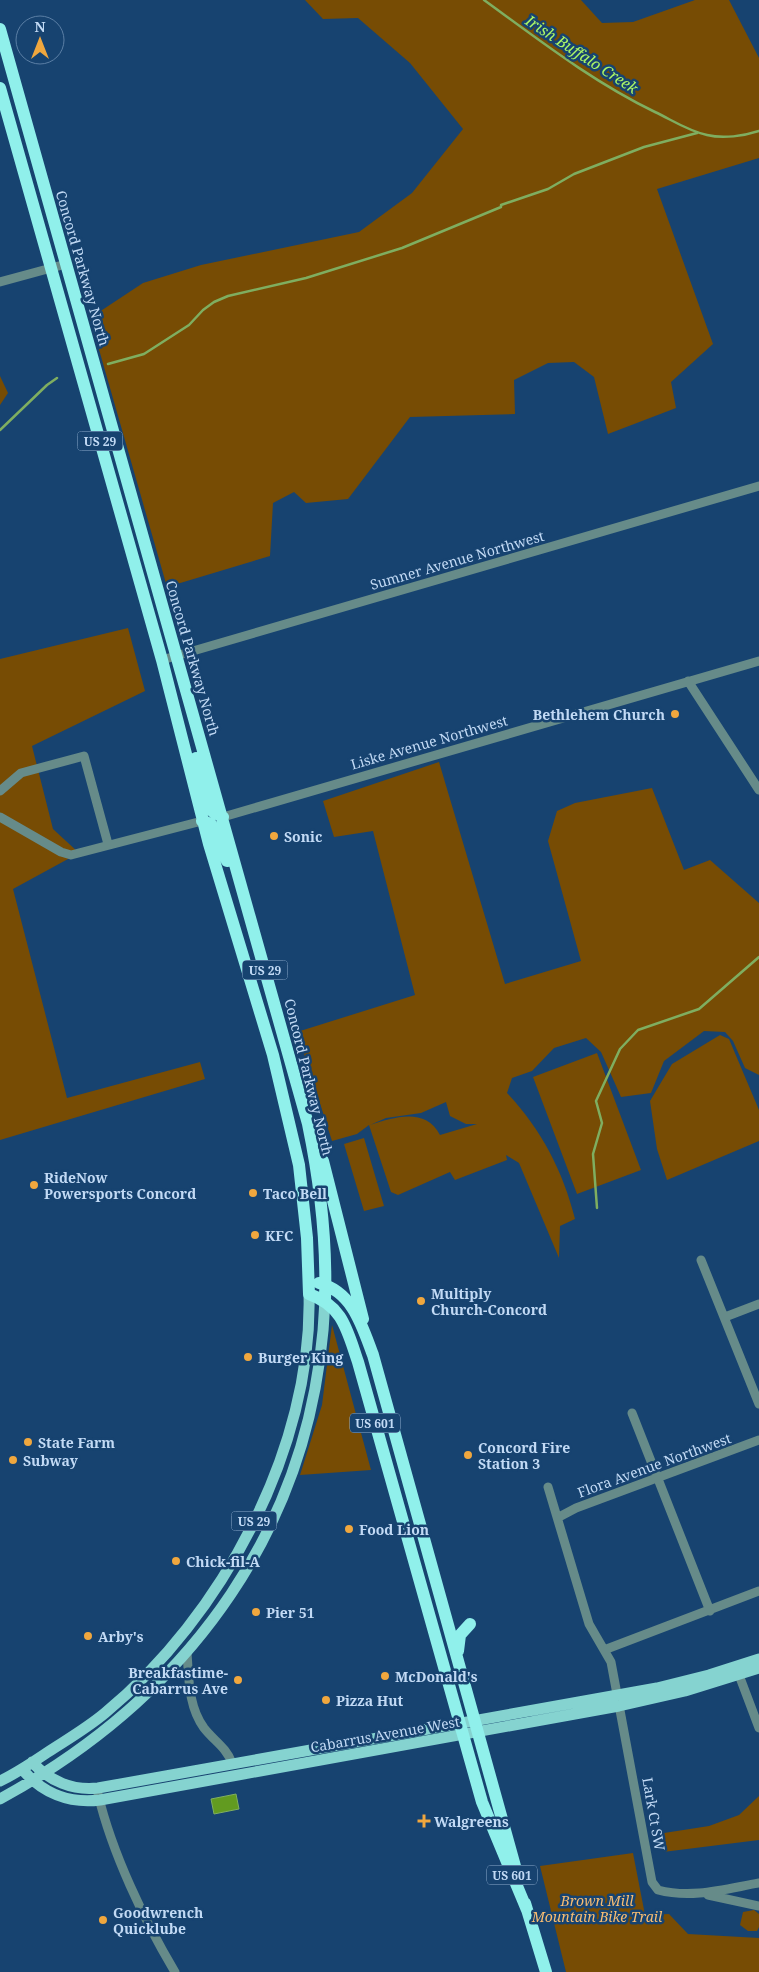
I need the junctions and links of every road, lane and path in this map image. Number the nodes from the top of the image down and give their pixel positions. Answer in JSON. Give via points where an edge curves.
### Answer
{"nodes":[{"id":1,"x":0,"y":29,"type":"edge"},
{"id":2,"x":0,"y":88,"type":"edge"},
{"id":3,"x":66,"y":264,"type":"junction"},
{"id":4,"x":50,"y":268,"type":"junction"},
{"id":5,"x":0,"y":282,"type":"edge"},
{"id":6,"x":759,"y":486,"type":"edge"},
{"id":7,"x":177,"y":656,"type":"junction"},
{"id":8,"x":162,"y":660,"type":"junction"},
{"id":9,"x":759,"y":661,"type":"edge"},
{"id":10,"x":688,"y":682,"type":"junction"},
{"id":11,"x":185,"y":744,"type":"junction"},
{"id":12,"x":759,"y":790,"type":"edge"},
{"id":13,"x":0,"y":791,"type":"edge"},
{"id":14,"x":0,"y":817,"type":"edge"},
{"id":15,"x":222,"y":817,"type":"junction"},
{"id":16,"x":202,"y":821,"type":"junction"},
{"id":17,"x":108,"y":844,"type":"junction"},
{"id":18,"x":256,"y":935,"type":"junction"},
{"id":19,"x":276,"y":1009,"type":"junction"},
{"id":20,"x":260,"y":1014,"type":"junction"},
{"id":21,"x":308,"y":1124,"type":"junction"},
{"id":22,"x":701,"y":1260,"type":"dead end"},
{"id":23,"x":326,"y":1285,"type":"junction"},
{"id":24,"x":309,"y":1287,"type":"junction"},
{"id":25,"x":326,"y":1300,"type":"junction"},
{"id":26,"x":759,"y":1304,"type":"edge"},
{"id":27,"x":724,"y":1317,"type":"junction"},
{"id":28,"x":373,"y":1355,"type":"junction"},
{"id":29,"x":759,"y":1404,"type":"edge"},
{"id":30,"x":632,"y":1413,"type":"dead end"},
{"id":31,"x":759,"y":1440,"type":"edge"},
{"id":32,"x":406,"y":1471,"type":"junction"},
{"id":33,"x":390,"y":1475,"type":"junction"},
{"id":34,"x":659,"y":1479,"type":"junction"},
{"id":35,"x":548,"y":1487,"type":"dead end"},
{"id":36,"x":558,"y":1518,"type":"junction"},
{"id":37,"x":759,"y":1592,"type":"edge"},
{"id":38,"x":444,"y":1611,"type":"junction"},
{"id":39,"x":710,"y":1611,"type":"junction"},
{"id":40,"x":604,"y":1650,"type":"junction"},
{"id":41,"x":187,"y":1653,"type":"junction"},
{"id":42,"x":759,"y":1660,"type":"edge"},
{"id":43,"x":459,"y":1664,"type":"junction"},
{"id":44,"x":759,"y":1668,"type":"edge"},
{"id":45,"x":174,"y":1669,"type":"junction"},
{"id":46,"x":739,"y":1675,"type":"junction"},
{"id":47,"x":189,"y":1678,"type":"junction"},
{"id":48,"x":618,"y":1701,"type":"junction"},
{"id":49,"x":477,"y":1726,"type":"junction"},
{"id":50,"x":759,"y":1728,"type":"edge"},
{"id":51,"x":460,"y":1729,"type":"junction"},
{"id":52,"x":341,"y":1744,"type":"junction"},
{"id":53,"x":32,"y":1762,"type":"junction"},
{"id":54,"x":232,"y":1763,"type":"junction"},
{"id":55,"x":22,"y":1769,"type":"junction"},
{"id":56,"x":44,"y":1773,"type":"junction"},
{"id":57,"x":248,"y":1774,"type":"junction"},
{"id":58,"x":33,"y":1780,"type":"junction"},
{"id":59,"x":0,"y":1781,"type":"edge"},
{"id":60,"x":175,"y":1787,"type":"junction"},
{"id":61,"x":99,"y":1794,"type":"junction"},
{"id":62,"x":0,"y":1799,"type":"edge"},
{"id":63,"x":759,"y":1883,"type":"edge"},
{"id":64,"x":703,"y":1894,"type":"junction"},
{"id":65,"x":759,"y":1906,"type":"edge"},
{"id":66,"x":527,"y":1910,"type":"junction"},
{"id":67,"x":175,"y":1972,"type":"edge"},
{"id":68,"x":546,"y":1972,"type":"edge"}],
"edges":[{"from":1,"to":3,"type":"highway","name":"Concord Parkway North","number":"US 29"},
{"from":2,"to":4,"type":"highway","number":"US 29"},
{"from":3,"to":4,"type":"street"},
{"from":3,"to":7,"type":"highway","name":"Concord Parkway North","number":"US 29"},
{"from":4,"to":5,"type":"street"},
{"from":4,"to":8,"type":"highway","number":"US 29"},
{"from":6,"to":7,"type":"street","name":"Sumner Avenue Northwest"},
{"from":7,"to":8,"type":"street","name":"Sumner Avenue Northwest"},
{"from":7,"to":15,"type":"highway","name":"Concord Parkway North","number":"US 29"},
{"from":8,"to":11,"type":"highway","number":"US 29"},
{"from":9,"to":10,"type":"street","name":"Liske Avenue Northwest"},
{"from":10,"to":12,"type":"street"},
{"from":10,"to":15,"type":"street","name":"Liske Avenue Northwest"},
{"from":11,"to":15,"type":"highway","via":[[196,758],[213,812]]},
{"from":11,"to":16,"type":"highway","number":"US 29"},
{"from":13,"to":17,"type":"street","via":[[21,773],[84,756]]},
{"from":14,"to":17,"type":"street","via":[[61,852],[71,854]]},
{"from":15,"to":18,"type":"highway","name":"Concord Parkway North","number":"US 29"},
{"from":16,"to":17,"type":"street"},
{"from":16,"to":18,"type":"highway","via":[[211,824],[217,836],[238,897]]},
{"from":16,"to":20,"type":"highway","number":"US 29"},
{"from":18,"to":19,"type":"highway","name":"Concord Parkway North","number":"US 29"},
{"from":19,"to":20,"type":"highway"},
{"from":19,"to":21,"type":"highway","name":"Concord Parkway North","number":"US 29"},
{"from":20,"to":24,"type":"highway","number":"US 29","via":[[299,1165]]},
{"from":21,"to":23,"type":"highway","name":"Concord Parkway North","number":"US 29","via":[[322,1208]]},
{"from":21,"to":28,"type":"highway","number":"US 601","via":[[320,1149]]},
{"from":22,"to":27,"type":"street"},
{"from":23,"to":24,"type":"highway"},
{"from":23,"to":25,"type":"highway","name":"Concord Parkway North","number":"US 29"},
{"from":23,"to":28,"type":"highway","via":[[338,1291],[358,1316]]},
{"from":24,"to":25,"type":"highway"},
{"from":24,"to":53,"type":"main road","number":"US 29","via":[[304,1362],[289,1431],[247,1538],[215,1591],[162,1657],[105,1713]]},
{"from":25,"to":33,"type":"highway","number":"US 601","via":[[334,1307],[350,1338]]},
{"from":25,"to":41,"type":"main road","number":"US 29","via":[[318,1373],[296,1464],[256,1554],[223,1607]]},
{"from":26,"to":27,"type":"street"},
{"from":27,"to":29,"type":"street"},
{"from":28,"to":32,"type":"highway","number":"US 601"},
{"from":30,"to":34,"type":"street"},
{"from":31,"to":34,"type":"street","name":"Flora Avenue Northwest"},
{"from":32,"to":33,"type":"highway"},
{"from":32,"to":38,"type":"highway","number":"US 601"},
{"from":33,"to":51,"type":"highway","number":"US 601"},
{"from":34,"to":36,"type":"street","name":"Flora Avenue Northwest","via":[[584,1505]]},
{"from":34,"to":39,"type":"street"},
{"from":35,"to":36,"type":"street","name":"Lark Ct SW"},
{"from":36,"to":40,"type":"street","name":"Lark Ct SW","via":[[589,1624]]},
{"from":37,"to":39,"type":"street"},
{"from":38,"to":43,"type":"highway","number":"US 601"},
{"from":38,"to":43,"type":"highway","via":[[454,1622],[470,1624],[458,1643]]},
{"from":39,"to":40,"type":"street"},
{"from":40,"to":48,"type":"street","name":"Lark Ct SW","via":[[611,1662]]},
{"from":41,"to":45,"type":"main road","number":"US 29"},
{"from":41,"to":47,"type":"street"},
{"from":42,"to":46,"type":"street","via":[[740,1670]]},
{"from":42,"to":48,"type":"main road","name":"Cabarrus Avenue West"},
{"from":43,"to":49,"type":"highway","number":"US 601"},
{"from":44,"to":46,"type":"main road","name":"Cabarrus Avenue West"},
{"from":45,"to":47,"type":"street"},
{"from":45,"to":56,"type":"main road","number":"US 29","via":[[95,1740]]},
{"from":46,"to":48,"type":"main road","name":"Cabarrus Avenue West","via":[[672,1694]]},
{"from":46,"to":50,"type":"street"},
{"from":47,"to":54,"type":"street","via":[[198,1718],[225,1748]]},
{"from":48,"to":49,"type":"main road","name":"Cabarrus Avenue West"},
{"from":48,"to":64,"type":"street","name":"Lark Ct SW","via":[[652,1882],[658,1890],[673,1894]]},
{"from":49,"to":51,"type":"main road","name":"Cabarrus Avenue West"},
{"from":49,"to":66,"type":"highway","number":"US 601"},
{"from":51,"to":52,"type":"main road","name":"Cabarrus Avenue West"},
{"from":51,"to":57,"type":"main road","name":"Cabarrus Avenue West"},
{"from":51,"to":66,"type":"highway","number":"US 601","via":[[485,1810]]},
{"from":52,"to":54,"type":"main road","name":"Cabarrus Avenue West"},
{"from":52,"to":57,"type":"main road","via":[[337,1751],[257,1766]]},
{"from":53,"to":55,"type":"main road","number":"US 29"},
{"from":53,"to":56,"type":"main road","name":"Cabarrus Avenue West"},
{"from":54,"to":60,"type":"main road","via":[[230,1770],[181,1780]]},
{"from":54,"to":61,"type":"main road","name":"Cabarrus Avenue West"},
{"from":55,"to":58,"type":"main road","name":"Cabarrus Avenue West"},
{"from":55,"to":59,"type":"main road","number":"US 29"},
{"from":56,"to":58,"type":"main road","number":"US 29"},
{"from":56,"to":61,"type":"main road","name":"Cabarrus Avenue West","via":[[68,1786]]},
{"from":57,"to":60,"type":"main road","name":"Cabarrus Avenue West"},
{"from":58,"to":61,"type":"main road","name":"Cabarrus Avenue West","via":[[58,1796],[81,1801]]},
{"from":58,"to":62,"type":"main road","number":"US 29"},
{"from":60,"to":61,"type":"main road","name":"Cabarrus Avenue West"},
{"from":61,"to":67,"type":"street","via":[[113,1842]]},
{"from":63,"to":64,"type":"street","name":"Lark Ct SW"},
{"from":64,"to":65,"type":"street","name":"Lark Ct SW"},
{"from":66,"to":68,"type":"highway","number":"US 601"}]}
